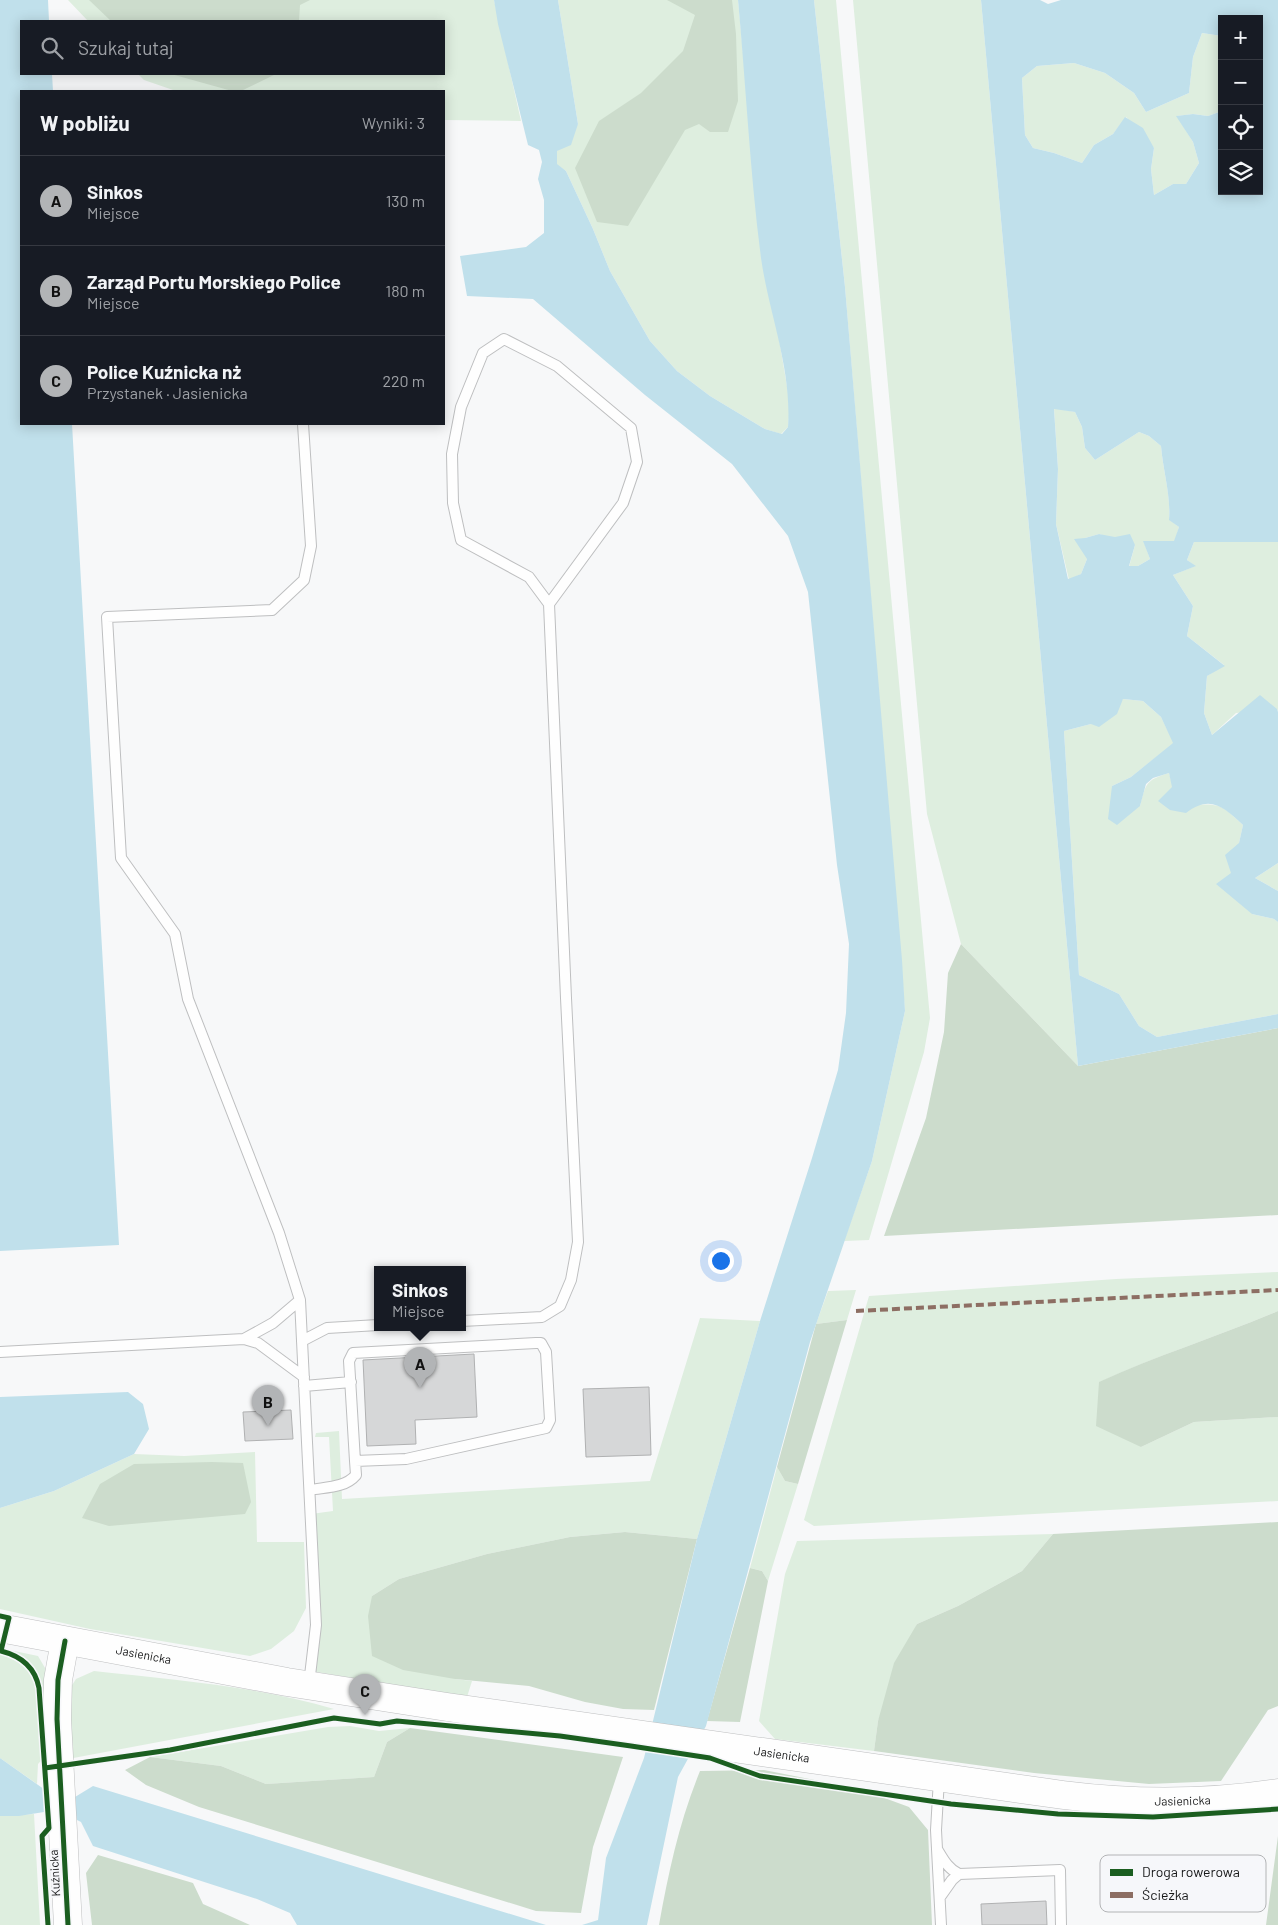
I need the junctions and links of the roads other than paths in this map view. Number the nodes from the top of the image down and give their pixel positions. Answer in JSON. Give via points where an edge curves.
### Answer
{"nodes":[{"id":1,"x":303,"y":425,"type":"edge"},
{"id":2,"x":549,"y":604,"type":"junction"},
{"id":3,"x":300,"y":1300,"type":"junction"},
{"id":4,"x":466,"y":1321,"type":"edge"},
{"id":5,"x":374,"y":1325,"type":"edge"},
{"id":6,"x":244,"y":1339,"type":"junction"},
{"id":7,"x":302,"y":1341,"type":"junction"},
{"id":8,"x":0,"y":1352,"type":"edge"},
{"id":9,"x":304,"y":1382,"type":"junction"},
{"id":10,"x":351,"y":1382,"type":"junction"},
{"id":11,"x":355,"y":1461,"type":"junction"},
{"id":12,"x":310,"y":1490,"type":"junction"},
{"id":13,"x":0,"y":1628,"type":"edge"},
{"id":14,"x":0,"y":1642,"type":"edge"},
{"id":15,"x":64,"y":1648,"type":"junction"},
{"id":16,"x":298,"y":1683,"type":"junction"},
{"id":17,"x":940,"y":1778,"type":"junction"},
{"id":18,"x":1278,"y":1793,"type":"edge"},
{"id":19,"x":937,"y":1849,"type":"junction"},
{"id":20,"x":959,"y":1874,"type":"junction"},
{"id":21,"x":940,"y":1896,"type":"junction"},
{"id":22,"x":68,"y":1925,"type":"edge"},
{"id":23,"x":941,"y":1925,"type":"edge"},
{"id":24,"x":1062,"y":1925,"type":"edge"}],
"edges":[{"from":1,"to":3,"type":"lane","via":[[311,546],[304,580],[272,610],[107,617],[121,858],[175,934],[188,998],[279,1232]]},
{"from":2,"to":2,"type":"lane","via":[[529,577],[461,540],[453,503],[452,454],[461,407],[483,353],[504,339],[557,366],[631,428],[637,462],[623,503]]},
{"from":2,"to":4,"type":"lane","via":[[578,1242],[571,1280],[560,1306],[542,1317]]},
{"from":3,"to":6,"type":"lane","via":[[273,1323]]},
{"from":3,"to":7,"type":"lane"},
{"from":5,"to":7,"type":"lane","via":[[328,1328]]},
{"from":6,"to":8,"type":"lane"},
{"from":6,"to":9,"type":"lane","via":[[258,1343]]},
{"from":7,"to":9,"type":"lane"},
{"from":9,"to":10,"type":"lane"},
{"from":9,"to":12,"type":"lane"},
{"from":10,"to":11,"type":"lane"},
{"from":10,"to":11,"type":"lane","via":[[350,1361],[354,1354],[536,1343],[541,1344],[546,1352],[550,1420],[546,1428],[406,1459]]},
{"from":11,"to":12,"type":"lane","via":[[356,1475],[351,1480]]},
{"from":12,"to":16,"type":"lane","via":[[316,1625]]},
{"from":13,"to":15,"type":"main road","name":"Jasienicka"},
{"from":14,"to":15,"type":"main road","name":"Jasienicka"},
{"from":15,"to":16,"type":"main road","name":"Jasienicka"},
{"from":15,"to":16,"type":"main road","name":"Jasienicka","via":[[126,1667],[204,1677]]},
{"from":15,"to":22,"type":"main road","name":"Kuźnicka","via":[[57,1703]]},
{"from":16,"to":17,"type":"main road","name":"Jasienicka"},
{"from":17,"to":18,"type":"main road","name":"Jasienicka","via":[[1080,1797],[1149,1802],[1216,1801]]},
{"from":17,"to":19,"type":"lane"},
{"from":19,"to":20,"type":"lane","via":[[948,1866]]},
{"from":19,"to":21,"type":"lane"},
{"from":20,"to":21,"type":"lane"},
{"from":20,"to":24,"type":"lane","via":[[1060,1870]]},
{"from":21,"to":23,"type":"lane"}]}
